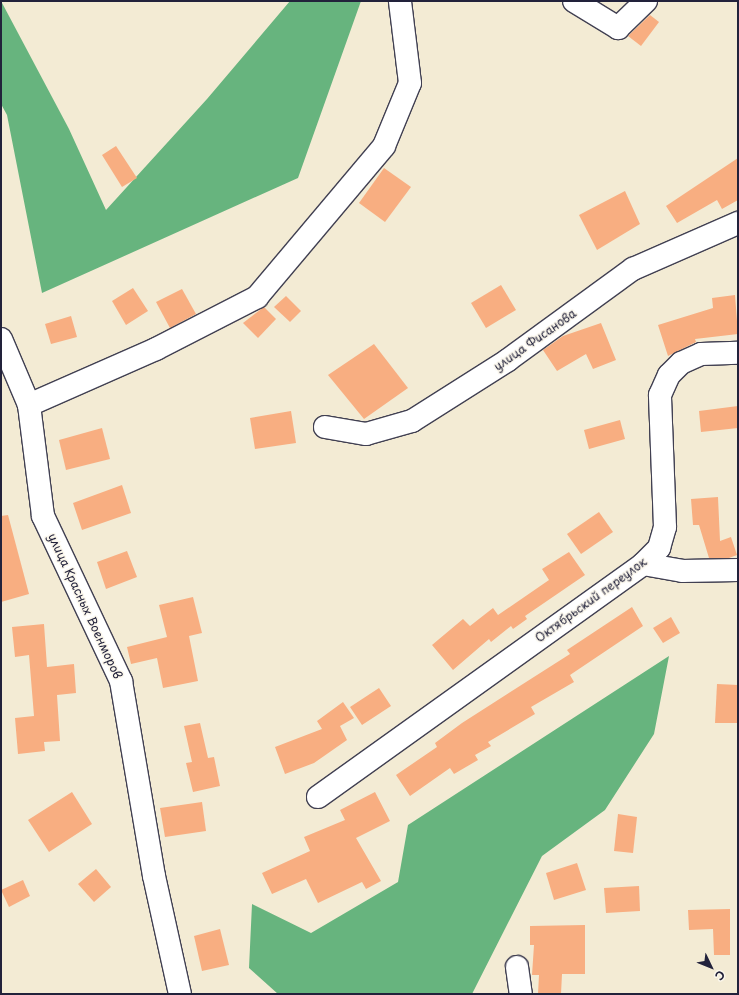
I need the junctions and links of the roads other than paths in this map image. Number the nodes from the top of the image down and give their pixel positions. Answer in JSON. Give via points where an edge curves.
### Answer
{"nodes":[{"id":1,"x":400,"y":1,"type":"edge"},
{"id":2,"x":574,"y":1,"type":"edge"},
{"id":3,"x":646,"y":1,"type":"edge"},
{"id":4,"x":738,"y":223,"type":"edge"},
{"id":5,"x":1,"y":339,"type":"edge"},
{"id":6,"x":738,"y":353,"type":"edge"},
{"id":7,"x":29,"y":405,"type":"junction"},
{"id":8,"x":325,"y":427,"type":"dead end"},
{"id":9,"x":643,"y":564,"type":"junction"},
{"id":10,"x":738,"y":570,"type":"edge"},
{"id":11,"x":318,"y":797,"type":"dead end"},
{"id":12,"x":517,"y":967,"type":"dead end"},
{"id":13,"x":180,"y":994,"type":"edge"},
{"id":14,"x":521,"y":994,"type":"edge"}],
"edges":[{"from":1,"to":7,"type":"street","via":[[410,83],[384,146],[257,297],[156,349]]},
{"from":2,"to":3,"type":"street","via":[[618,28]]},
{"from":4,"to":8,"type":"street","name":"улица Фисанова","via":[[633,269],[508,360],[412,421],[366,434]]},
{"from":5,"to":7,"type":"street","name":"улица Красных Военморов"},
{"from":6,"to":9,"type":"street","name":"Октябрьский переулок","via":[[701,354],[681,363],[669,375],[660,395],[665,527],[659,548]]},
{"from":7,"to":13,"type":"street","name":"улица Красных Военморов","via":[[43,516],[121,681],[154,876]]},
{"from":9,"to":10,"type":"street","via":[[682,571]]},
{"from":9,"to":11,"type":"street","name":"Октябрьский переулок"},
{"from":12,"to":14,"type":"street"}]}
